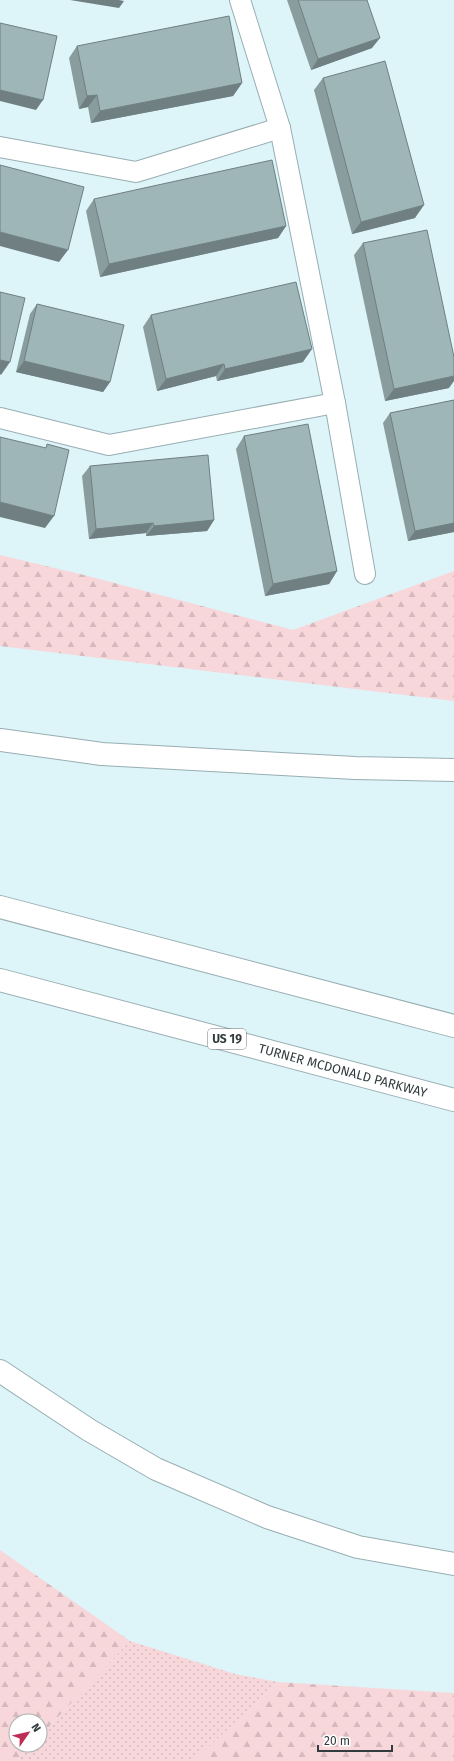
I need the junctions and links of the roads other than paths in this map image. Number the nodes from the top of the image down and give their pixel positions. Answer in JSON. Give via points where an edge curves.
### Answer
{"nodes":[{"id":1,"x":240,"y":0,"type":"edge"},
{"id":2,"x":280,"y":128,"type":"junction"},
{"id":3,"x":0,"y":147,"type":"edge"},
{"id":4,"x":335,"y":403,"type":"junction"},
{"id":5,"x":0,"y":418,"type":"edge"},
{"id":6,"x":366,"y":574,"type":"dead end"},
{"id":7,"x":0,"y":740,"type":"edge"},
{"id":8,"x":454,"y":770,"type":"edge"},
{"id":9,"x":0,"y":907,"type":"edge"},
{"id":10,"x":0,"y":980,"type":"edge"},
{"id":11,"x":454,"y":1026,"type":"edge"},
{"id":12,"x":454,"y":1100,"type":"edge"},
{"id":13,"x":0,"y":1371,"type":"edge"},
{"id":14,"x":454,"y":1564,"type":"edge"}],
"edges":[{"from":1,"to":2,"type":"street"},
{"from":2,"to":3,"type":"street","via":[[136,172]]},
{"from":2,"to":4,"type":"street"},
{"from":4,"to":5,"type":"street","via":[[109,445]]},
{"from":4,"to":6,"type":"street"},
{"from":7,"to":8,"type":"highway","via":[[102,754],[356,768]]},
{"from":9,"to":11,"type":"highway"},
{"from":10,"to":12,"type":"highway","name":"TURNER MCDONALD PARKWAY","number":"US 19"},
{"from":13,"to":14,"type":"highway","via":[[89,1430],[156,1468],[267,1517],[358,1547]]}]}
